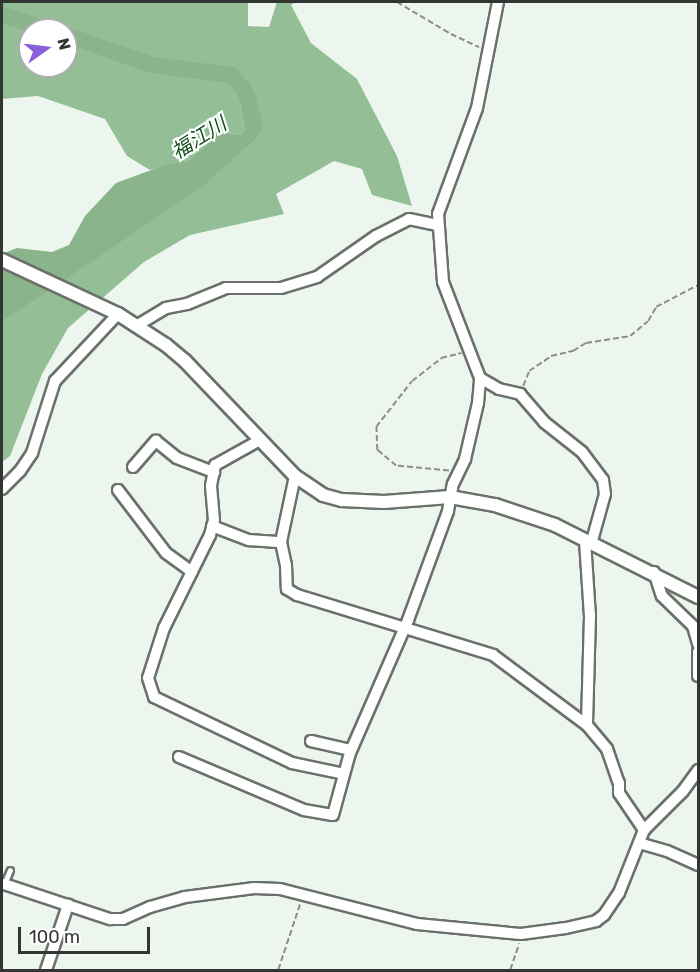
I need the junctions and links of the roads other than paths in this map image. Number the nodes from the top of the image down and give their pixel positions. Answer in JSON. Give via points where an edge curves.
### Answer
{"nodes":[{"id":1,"x":498,"y":2,"type":"edge"},
{"id":2,"x":438,"y":225,"type":"junction"},
{"id":3,"x":2,"y":260,"type":"edge"},
{"id":4,"x":118,"y":314,"type":"junction"},
{"id":5,"x":136,"y":326,"type":"junction"},
{"id":6,"x":480,"y":378,"type":"junction"},
{"id":7,"x":260,"y":440,"type":"junction"},
{"id":8,"x":133,"y":467,"type":"dead end"},
{"id":9,"x":214,"y":472,"type":"junction"},
{"id":10,"x":295,"y":476,"type":"junction"},
{"id":11,"x":2,"y":489,"type":"edge"},
{"id":12,"x":118,"y":489,"type":"dead end"},
{"id":13,"x":450,"y":497,"type":"junction"},
{"id":14,"x":212,"y":526,"type":"junction"},
{"id":15,"x":280,"y":542,"type":"junction"},
{"id":16,"x":588,"y":542,"type":"junction"},
{"id":17,"x":192,"y":572,"type":"junction"},
{"id":18,"x":654,"y":572,"type":"junction"},
{"id":19,"x":699,"y":597,"type":"edge"},
{"id":20,"x":404,"y":626,"type":"junction"},
{"id":21,"x":699,"y":644,"type":"edge"},
{"id":22,"x":699,"y":652,"type":"edge"},
{"id":23,"x":699,"y":676,"type":"edge"},
{"id":24,"x":587,"y":725,"type":"junction"},
{"id":25,"x":311,"y":741,"type":"dead end"},
{"id":26,"x":351,"y":750,"type":"junction"},
{"id":27,"x":179,"y":757,"type":"dead end"},
{"id":28,"x":699,"y":770,"type":"edge"},
{"id":29,"x":344,"y":774,"type":"junction"},
{"id":30,"x":644,"y":830,"type":"junction"},
{"id":31,"x":639,"y":843,"type":"junction"},
{"id":32,"x":699,"y":865,"type":"edge"},
{"id":33,"x":10,"y":870,"type":"dead end"},
{"id":34,"x":4,"y":884,"type":"joint"},
{"id":35,"x":68,"y":905,"type":"junction"},
{"id":36,"x":46,"y":970,"type":"edge"}],
"edges":[{"from":1,"to":2,"type":"street","via":[[477,108],[438,214]]},
{"from":2,"to":5,"type":"street","via":[[409,219],[376,236],[317,277],[281,288],[226,288],[166,308]]},
{"from":2,"to":6,"type":"street","via":[[443,282]]},
{"from":3,"to":4,"type":"street"},
{"from":4,"to":5,"type":"street"},
{"from":4,"to":11,"type":"street","via":[[55,381],[32,453]]},
{"from":5,"to":7,"type":"street","via":[[185,361]]},
{"from":6,"to":13,"type":"street","via":[[465,459]]},
{"from":6,"to":16,"type":"street","via":[[520,394],[544,422],[582,452],[603,480],[605,494]]},
{"from":7,"to":9,"type":"street","via":[[215,465]]},
{"from":7,"to":10,"type":"street"},
{"from":8,"to":9,"type":"street","via":[[156,441],[177,458]]},
{"from":9,"to":14,"type":"street"},
{"from":10,"to":13,"type":"street","via":[[322,495],[342,500],[384,502]]},
{"from":10,"to":15,"type":"street"},
{"from":12,"to":17,"type":"street","via":[[166,553]]},
{"from":13,"to":16,"type":"street","via":[[495,505],[555,525]]},
{"from":13,"to":20,"type":"street"},
{"from":14,"to":15,"type":"street","via":[[249,540]]},
{"from":14,"to":17,"type":"street"},
{"from":15,"to":20,"type":"street","via":[[287,589]]},
{"from":16,"to":18,"type":"street"},
{"from":16,"to":24,"type":"street"},
{"from":17,"to":29,"type":"street","via":[[164,627],[148,678],[154,697],[292,763]]},
{"from":18,"to":19,"type":"street"},
{"from":18,"to":21,"type":"street","via":[[662,596],[693,626]]},
{"from":20,"to":24,"type":"street","via":[[494,655]]},
{"from":20,"to":26,"type":"street"},
{"from":22,"to":23,"type":"street"},
{"from":24,"to":30,"type":"street","via":[[607,749],[620,793]]},
{"from":25,"to":26,"type":"street"},
{"from":26,"to":29,"type":"street"},
{"from":27,"to":29,"type":"street","via":[[304,810],[333,815]]},
{"from":28,"to":30,"type":"street"},
{"from":30,"to":31,"type":"street"},
{"from":31,"to":32,"type":"street"},
{"from":31,"to":35,"type":"street","via":[[619,893],[604,915],[582,926],[521,934],[417,924],[280,889],[207,894],[150,907],[123,919],[110,919]]},
{"from":33,"to":34,"type":"lane"},
{"from":34,"to":35,"type":"street"},
{"from":35,"to":36,"type":"street"}]}
